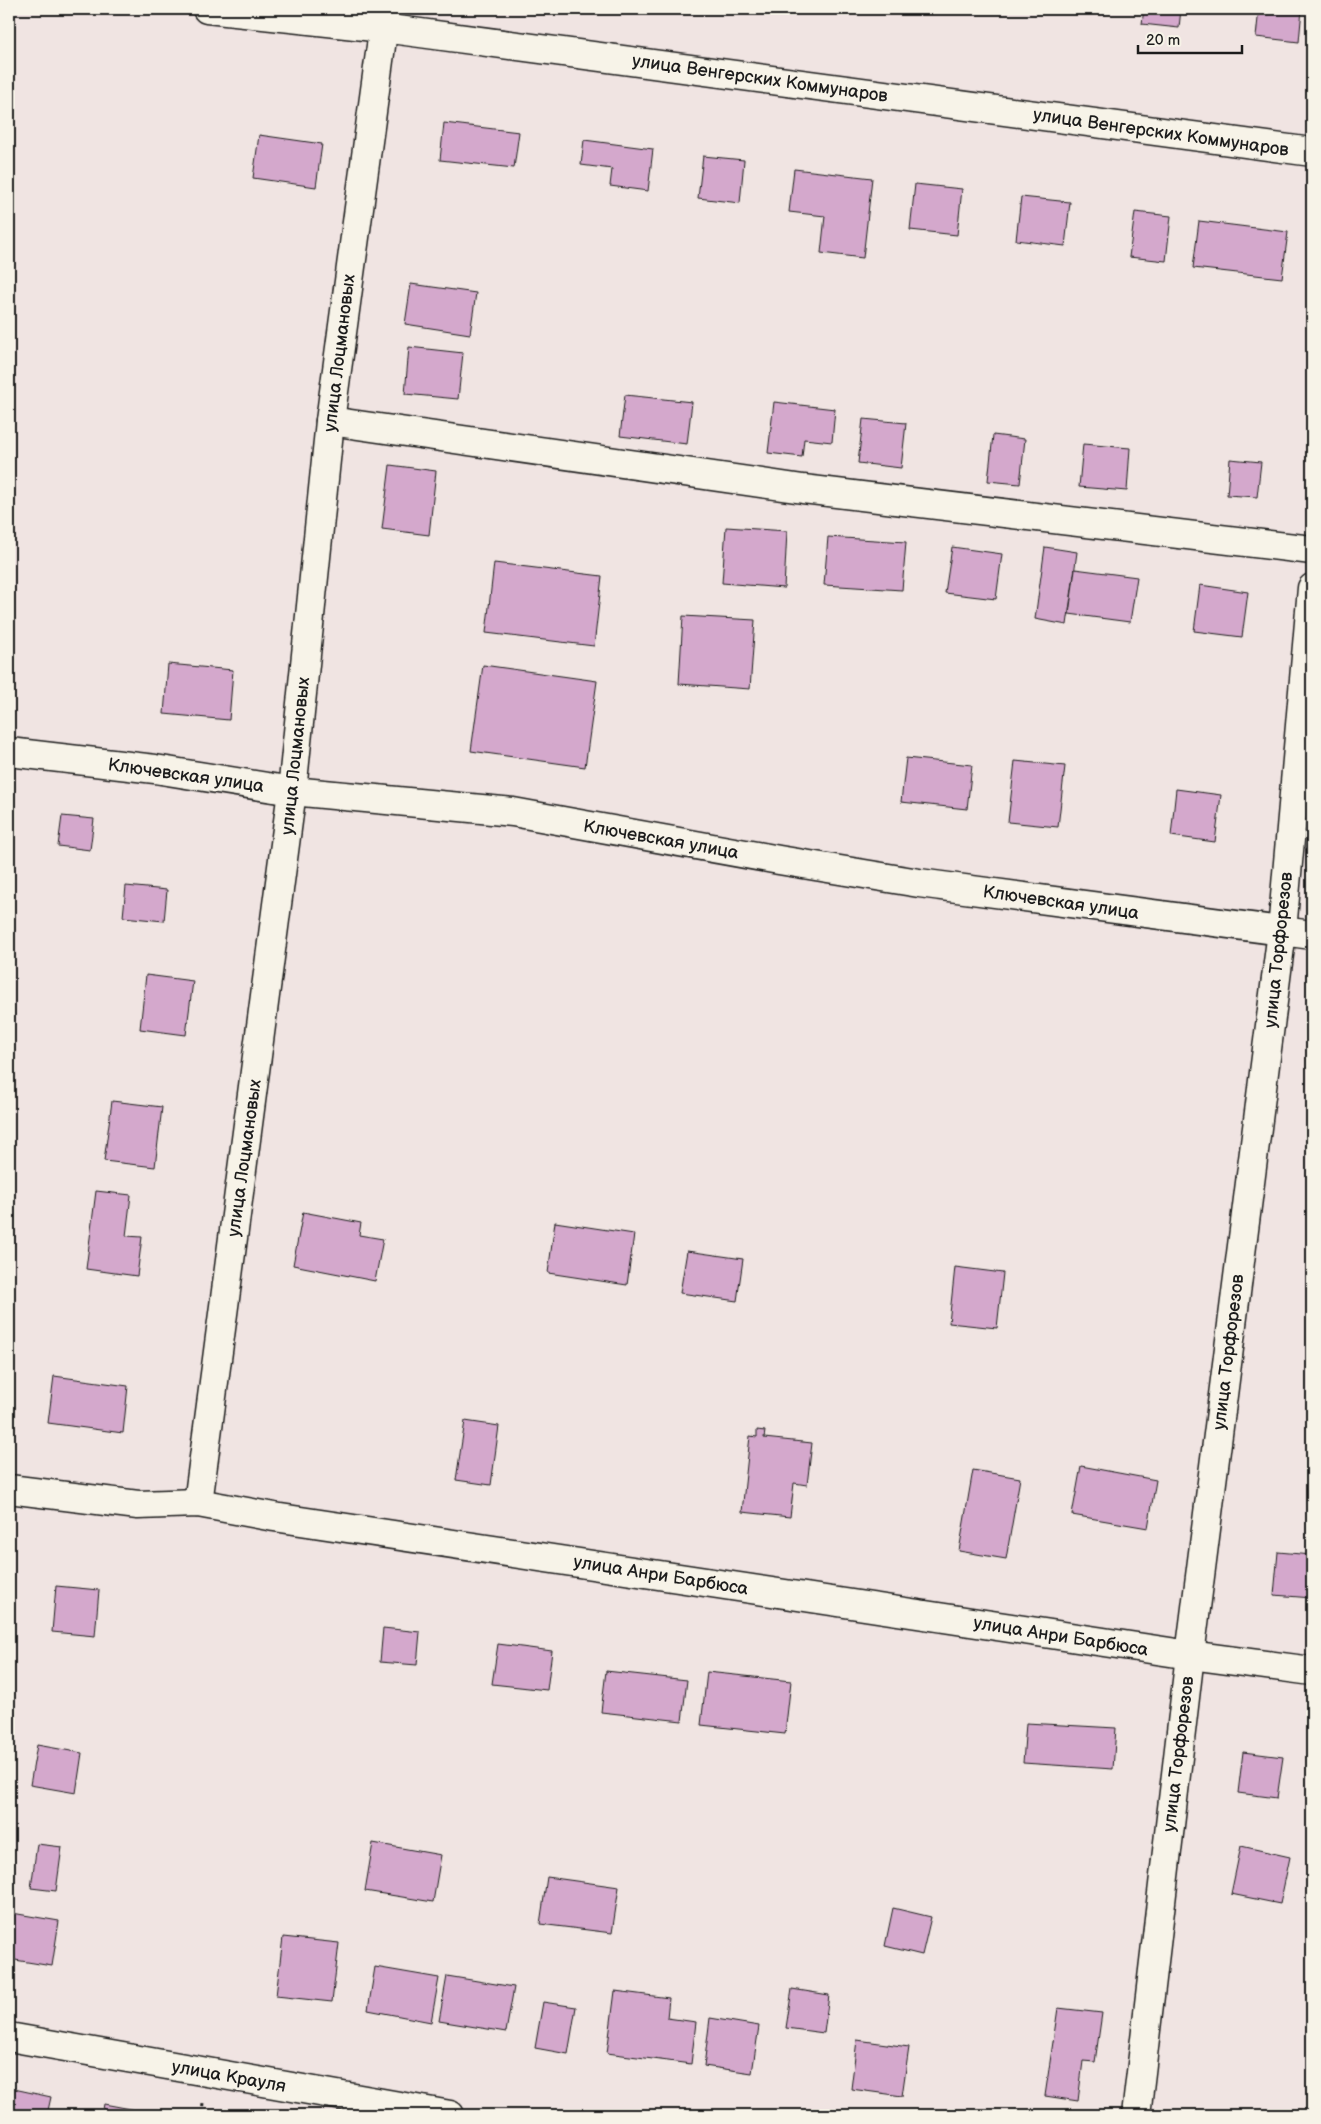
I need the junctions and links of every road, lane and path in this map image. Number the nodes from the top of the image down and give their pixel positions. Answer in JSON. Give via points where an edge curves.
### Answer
{"nodes":[{"id":1,"x":207,"y":9,"type":"edge"},
{"id":2,"x":384,"y":18,"type":"edge"},
{"id":3,"x":1312,"y":152,"type":"edge"},
{"id":4,"x":330,"y":421,"type":"junction"},
{"id":5,"x":1312,"y":550,"type":"edge"},
{"id":6,"x":1312,"y":588,"type":"edge"},
{"id":7,"x":9,"y":752,"type":"edge"},
{"id":8,"x":292,"y":791,"type":"junction"},
{"id":9,"x":1282,"y":931,"type":"junction"},
{"id":10,"x":1312,"y":935,"type":"edge"},
{"id":11,"x":9,"y":1489,"type":"edge"},
{"id":12,"x":198,"y":1503,"type":"junction"},
{"id":13,"x":1190,"y":1655,"type":"junction"},
{"id":14,"x":1312,"y":1671,"type":"edge"},
{"id":15,"x":9,"y":2037,"type":"edge"},
{"id":16,"x":450,"y":2115,"type":"edge"},
{"id":17,"x":1136,"y":2115,"type":"edge"}],
"edges":[{"from":1,"to":2,"type":"street","name":"улица Венгерских Коммунаров"},
{"from":2,"to":3,"type":"street","name":"улица Венгерских Коммунаров"},
{"from":2,"to":4,"type":"street","name":"улица Лоцмановых"},
{"from":4,"to":5,"type":"street","via":[[803,489]]},
{"from":4,"to":8,"type":"street","name":"улица Лоцмановых"},
{"from":6,"to":9,"type":"street","name":"улица Торфорезов"},
{"from":7,"to":8,"type":"street","name":"Ключевская улица","via":[[155,769]]},
{"from":8,"to":9,"type":"street","name":"Ключевская улица","via":[[513,812],[919,883]]},
{"from":8,"to":12,"type":"street","name":"улица Лоцмановых"},
{"from":9,"to":10,"type":"street","name":"Ключевская улица"},
{"from":9,"to":13,"type":"street","name":"улица Торфорезов"},
{"from":11,"to":12,"type":"street","name":"улица Анри Барбюса","via":[[138,1505]]},
{"from":12,"to":13,"type":"street","name":"улица Анри Барбюса"},
{"from":13,"to":14,"type":"street","name":"улица Анри Барбюса"},
{"from":13,"to":17,"type":"street","name":"улица Торфорезов"},
{"from":15,"to":16,"type":"street","name":"улица Крауля"}]}
